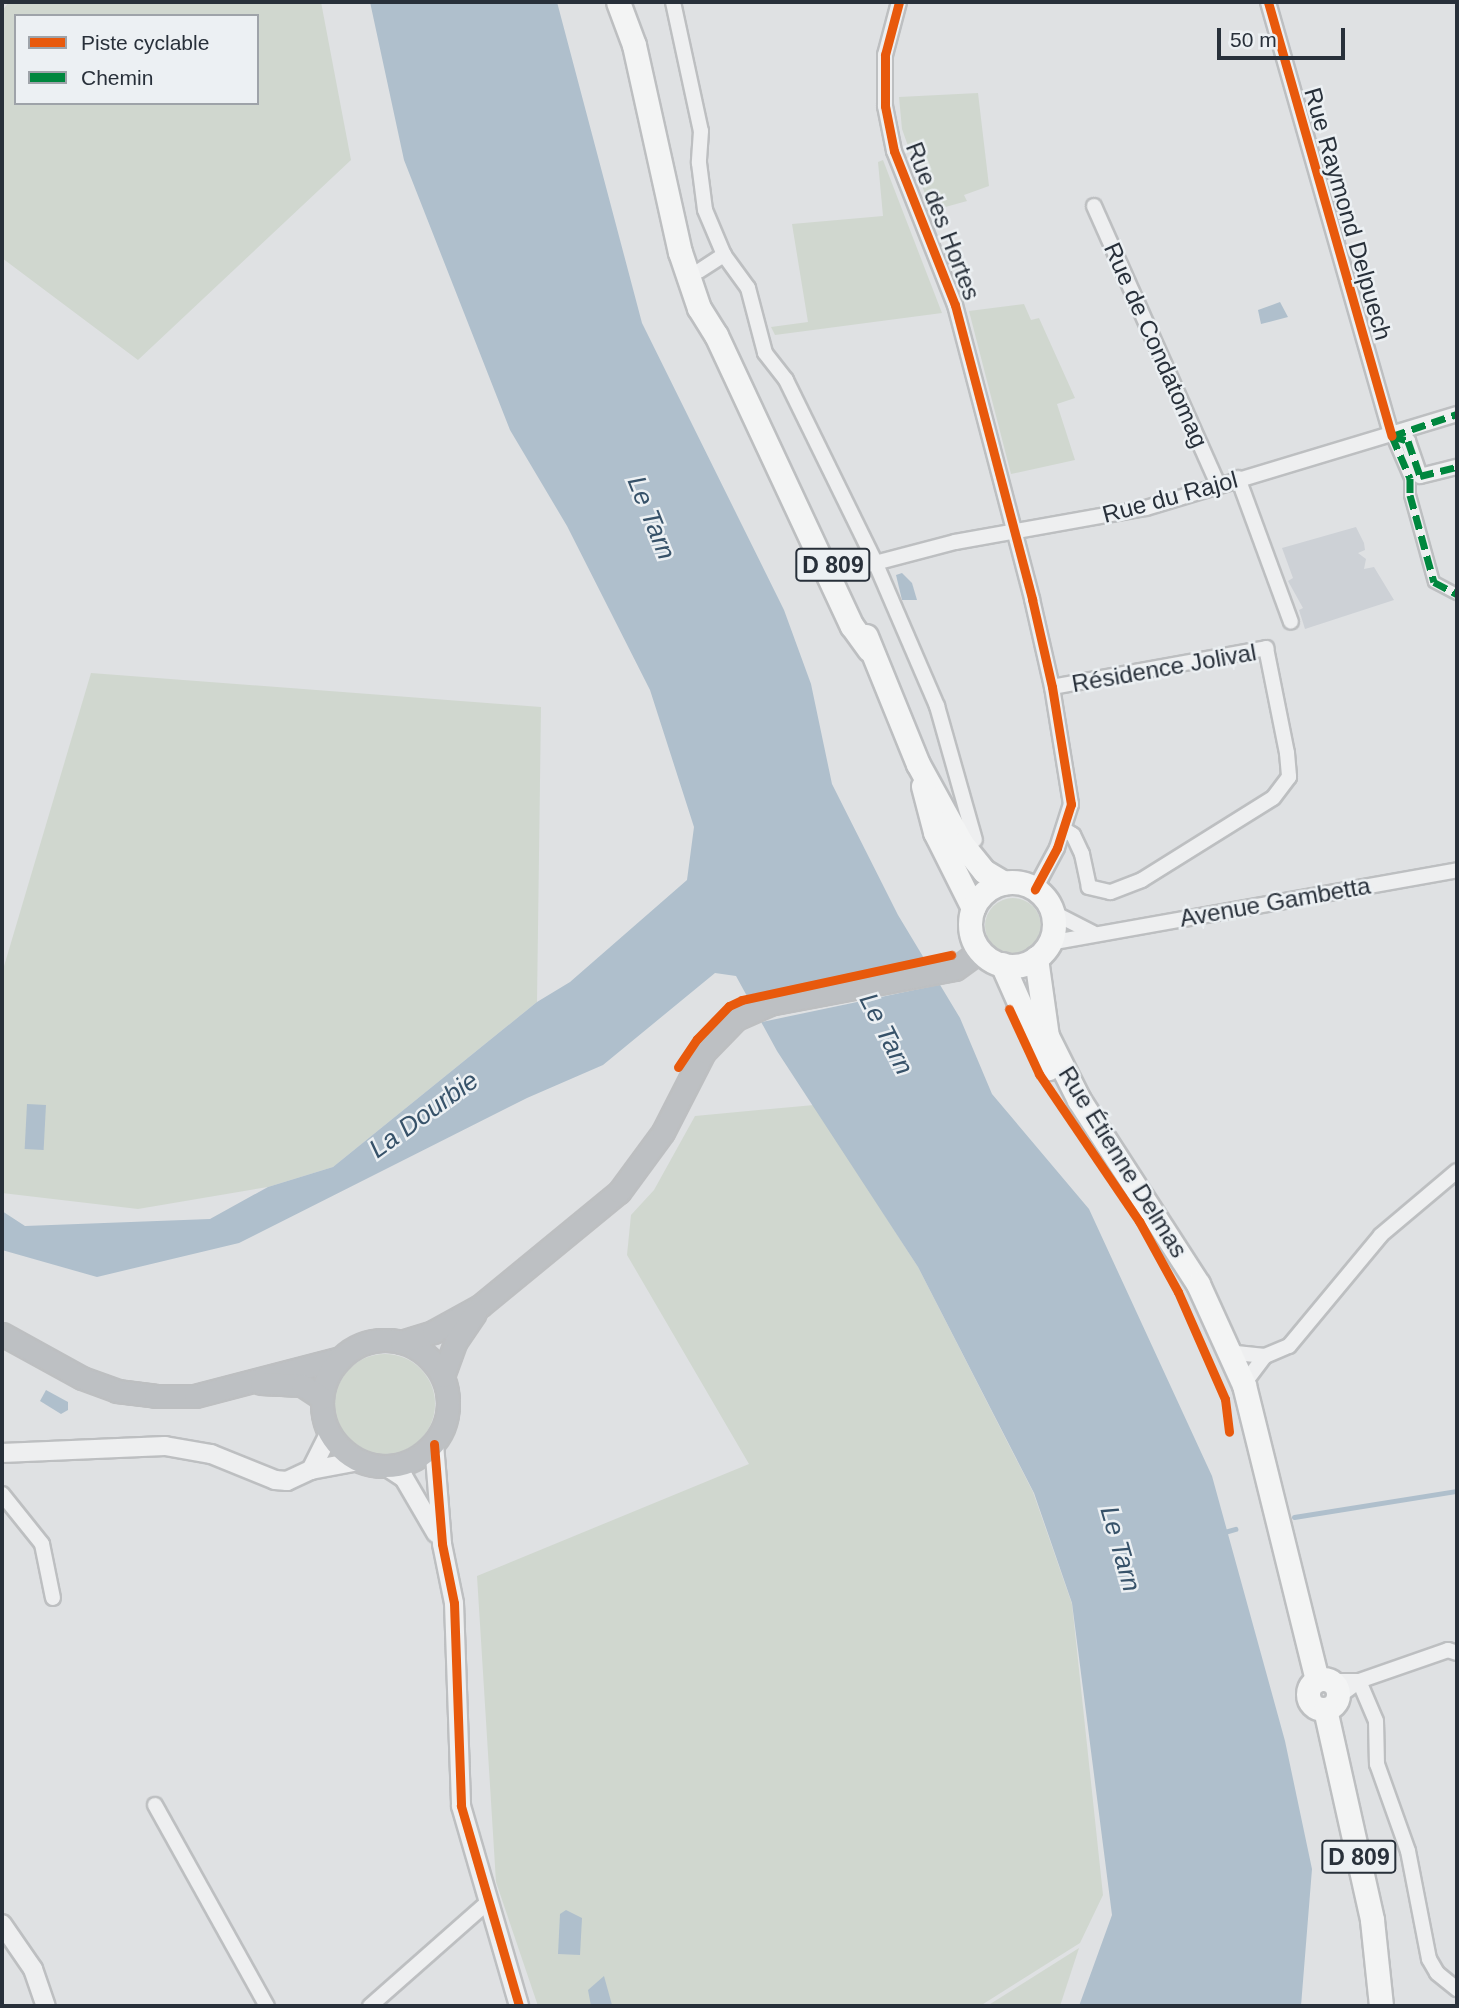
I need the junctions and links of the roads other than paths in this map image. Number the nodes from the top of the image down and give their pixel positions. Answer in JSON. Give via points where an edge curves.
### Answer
{"nodes":[{"id":1,"x":618,"y":2,"type":"edge"},
{"id":2,"x":633,"y":2,"type":"edge"},
{"id":3,"x":673,"y":2,"type":"edge"},
{"id":4,"x":899,"y":2,"type":"edge"},
{"id":5,"x":1268,"y":2,"type":"edge"},
{"id":6,"x":634,"y":45,"type":"junction"},
{"id":7,"x":1094,"y":206,"type":"dead end"},
{"id":8,"x":677,"y":220,"type":"junction"},
{"id":9,"x":724,"y":255,"type":"junction"},
{"id":10,"x":699,"y":271,"type":"junction"},
{"id":11,"x":716,"y":335,"type":"junction"},
{"id":12,"x":1457,"y":414,"type":"edge"},
{"id":13,"x":1392,"y":436,"type":"junction"},
{"id":14,"x":1457,"y":467,"type":"edge"},
{"id":15,"x":1238,"y":478,"type":"junction"},
{"id":16,"x":1218,"y":484,"type":"junction"},
{"id":17,"x":786,"y":485,"type":"junction"},
{"id":18,"x":1015,"y":532,"type":"junction"},
{"id":19,"x":876,"y":562,"type":"junction"},
{"id":20,"x":837,"y":573,"type":"junction"},
{"id":21,"x":1457,"y":594,"type":"edge"},
{"id":22,"x":1291,"y":622,"type":"dead end"},
{"id":23,"x":869,"y":649,"type":"junction"},
{"id":24,"x":1052,"y":687,"type":"junction"},
{"id":25,"x":918,"y":764,"type":"junction"},
{"id":26,"x":1065,"y":830,"type":"junction"},
{"id":27,"x":975,"y":840,"type":"dead end"},
{"id":28,"x":1457,"y":870,"type":"edge"},
{"id":29,"x":1004,"y":883,"type":"junction"},
{"id":30,"x":1035,"y":889,"type":"junction"},
{"id":31,"x":973,"y":908,"type":"junction"},
{"id":32,"x":1052,"y":912,"type":"junction"},
{"id":33,"x":1093,"y":933,"type":"junction"},
{"id":34,"x":1043,"y":950,"type":"junction"},
{"id":35,"x":980,"y":951,"type":"junction"},
{"id":36,"x":1002,"y":964,"type":"junction"},
{"id":37,"x":1457,"y":1171,"type":"edge"},
{"id":38,"x":480,"y":1306,"type":"junction"},
{"id":39,"x":2,"y":1334,"type":"edge"},
{"id":40,"x":401,"y":1342,"type":"junction"},
{"id":41,"x":1223,"y":1342,"type":"junction"},
{"id":42,"x":1265,"y":1356,"type":"junction"},
{"id":43,"x":341,"y":1357,"type":"junction"},
{"id":44,"x":443,"y":1376,"type":"junction"},
{"id":45,"x":241,"y":1385,"type":"junction"},
{"id":46,"x":1243,"y":1385,"type":"junction"},
{"id":47,"x":322,"y":1398,"type":"junction"},
{"id":48,"x":329,"y":1434,"type":"junction"},
{"id":49,"x":1255,"y":1439,"type":"junction"},
{"id":50,"x":434,"y":1444,"type":"junction"},
{"id":51,"x":2,"y":1453,"type":"edge"},
{"id":52,"x":359,"y":1461,"type":"junction"},
{"id":53,"x":387,"y":1467,"type":"junction"},
{"id":54,"x":311,"y":1470,"type":"junction"},
{"id":55,"x":2,"y":1494,"type":"edge"},
{"id":56,"x":442,"y":1544,"type":"junction"},
{"id":57,"x":54,"y":1598,"type":"dead end"},
{"id":58,"x":1457,"y":1653,"type":"edge"},
{"id":59,"x":1359,"y":1681,"type":"junction"},
{"id":60,"x":1327,"y":1692,"type":"junction"},
{"id":61,"x":155,"y":1805,"type":"dead end"},
{"id":62,"x":487,"y":1903,"type":"junction"},
{"id":63,"x":2,"y":1924,"type":"edge"},
{"id":64,"x":1457,"y":1989,"type":"edge"},
{"id":65,"x":46,"y":2006,"type":"edge"},
{"id":66,"x":267,"y":2006,"type":"edge"},
{"id":67,"x":370,"y":2006,"type":"edge"},
{"id":68,"x":519,"y":2006,"type":"edge"},
{"id":69,"x":1381,"y":2006,"type":"edge"}],
"edges":[{"from":1,"to":6,"type":"main road","number":"D 809"},
{"from":2,"to":6,"type":"main road","number":"D 809"},
{"from":3,"to":9,"type":"street","via":[[701,131],[699,163],[705,210]]},
{"from":4,"to":18,"type":"street","name":"Rue des Hortes","via":[[885,55],[885,106],[894,151],[955,305]]},
{"from":5,"to":13,"type":"street","name":"Rue Raymond Delpuech"},
{"from":6,"to":8,"type":"main road","number":"D 809"},
{"from":7,"to":16,"type":"street","name":"Rue de Condatomag"},
{"from":8,"to":10,"type":"main road","number":"D 809"},
{"from":8,"to":11,"type":"main road","number":"D 809","via":[[680,252],[699,308]]},
{"from":9,"to":10,"type":"street"},
{"from":9,"to":19,"type":"street","via":[[748,288],[765,353],[786,380]]},
{"from":10,"to":11,"type":"main road","number":"D 809"},
{"from":11,"to":17,"type":"main road","number":"D 809"},
{"from":12,"to":13,"type":"street","name":"Rue du Rajol"},
{"from":13,"to":14,"type":"street","via":[[1408,442],[1420,476]]},
{"from":13,"to":15,"type":"street","name":"Rue du Rajol"},
{"from":13,"to":21,"type":"street","via":[[1410,478],[1410,495],[1434,582]]},
{"from":15,"to":16,"type":"street","name":"Rue du Rajol"},
{"from":15,"to":22,"type":"street"},
{"from":16,"to":18,"type":"street","name":"Rue du Rajol","via":[[1146,508]]},
{"from":17,"to":20,"type":"main road","number":"D 809"},
{"from":17,"to":23,"type":"main road","number":"D 809","via":[[852,626]]},
{"from":18,"to":19,"type":"street","name":"Rue du Rajol"},
{"from":18,"to":24,"type":"street","name":"Rue des Hortes"},
{"from":19,"to":20,"type":"street","name":"Rue du Rajol"},
{"from":19,"to":27,"type":"street","via":[[937,706]]},
{"from":20,"to":23,"type":"main road","number":"D 809","via":[[862,621]]},
{"from":23,"to":25,"type":"main road","number":"D 809"},
{"from":24,"to":26,"type":"street","name":"Rue des Hortes","via":[[1071,804]]},
{"from":24,"to":26,"type":"street","name":"Résidence Jolival","via":[[1266,648],[1287,753],[1289,777],[1273,799],[1142,880],[1110,892],[1089,887],[1082,853]]},
{"from":25,"to":29,"type":"main road","number":"D 809","via":[[972,858]]},
{"from":25,"to":31,"type":"main road","number":"D 809","via":[[936,832]]},
{"from":26,"to":30,"type":"street","name":"Rue des Hortes"},
{"from":28,"to":33,"type":"street","name":"Avenue Gambetta"},
{"from":29,"to":30,"type":"main road"},
{"from":29,"to":31,"type":"main road","via":[[989,889]]},
{"from":30,"to":32,"type":"main road"},
{"from":31,"to":35,"type":"main road","via":[[970,931]]},
{"from":32,"to":33,"type":"street"},
{"from":32,"to":34,"type":"main road"},
{"from":33,"to":34,"type":"street","name":"Avenue Gambetta"},
{"from":34,"to":36,"type":"main road","via":[[1020,965]]},
{"from":34,"to":41,"type":"main road","name":"Rue Étienne Delmas","number":"D 809","via":[[1048,1036],[1079,1100],[1198,1284]]},
{"from":35,"to":36,"type":"main road"},
{"from":35,"to":38,"type":"main road","via":[[955,970],[769,1004],[736,1018],[704,1052],[663,1132],[636,1172],[592,1216]]},
{"from":36,"to":49,"type":"main road","name":"Rue Étienne Delmas","number":"D 809","via":[[1049,1072],[1140,1207],[1192,1296]]},
{"from":37,"to":42,"type":"street","via":[[1381,1235],[1289,1346]]},
{"from":38,"to":40,"type":"main road","via":[[433,1332]]},
{"from":38,"to":44,"type":"main road","via":[[456,1341]]},
{"from":39,"to":45,"type":"main road","via":[[82,1378],[117,1391],[195,1396]]},
{"from":40,"to":43,"type":"main road","via":[[379,1340],[359,1345]]},
{"from":40,"to":44,"type":"main road","via":[[425,1355]]},
{"from":41,"to":42,"type":"street","via":[[1236,1353]]},
{"from":41,"to":46,"type":"main road","name":"Rue Étienne Delmas","number":"D 809"},
{"from":42,"to":46,"type":"street"},
{"from":43,"to":45,"type":"main road","via":[[283,1369]]},
{"from":43,"to":47,"type":"main road","via":[[325,1383]]},
{"from":44,"to":50,"type":"main road","via":[[449,1408]]},
{"from":45,"to":47,"type":"main road","via":[[302,1385]]},
{"from":46,"to":49,"type":"main road","name":"Rue Étienne Delmas","number":"D 809"},
{"from":47,"to":48,"type":"main road"},
{"from":48,"to":52,"type":"main road"},
{"from":48,"to":54,"type":"street"},
{"from":49,"to":60,"type":"main road","name":"Rue Étienne Delmas","number":"D 809"},
{"from":50,"to":53,"type":"main road","via":[[413,1460]]},
{"from":50,"to":56,"type":"street"},
{"from":51,"to":54,"type":"street","via":[[164,1446],[211,1454],[275,1480],[287,1481]]},
{"from":52,"to":53,"type":"main road"},
{"from":52,"to":54,"type":"street"},
{"from":53,"to":56,"type":"street","via":[[404,1478]]},
{"from":55,"to":57,"type":"street","via":[[42,1544]]},
{"from":56,"to":62,"type":"street","via":[[454,1603],[461,1805]]},
{"from":58,"to":59,"type":"street","via":[[1447,1650]]},
{"from":59,"to":60,"type":"street"},
{"from":59,"to":64,"type":"street","via":[[1376,1721],[1377,1764],[1408,1852],[1429,1959],[1437,1973]]},
{"from":60,"to":69,"type":"main road","name":"Rue Étienne Delmas","number":"D 809","via":[[1370,1909]]},
{"from":61,"to":66,"type":"street"},
{"from":62,"to":67,"type":"street"},
{"from":62,"to":68,"type":"street"},
{"from":63,"to":65,"type":"street","via":[[33,1969]]}]}
